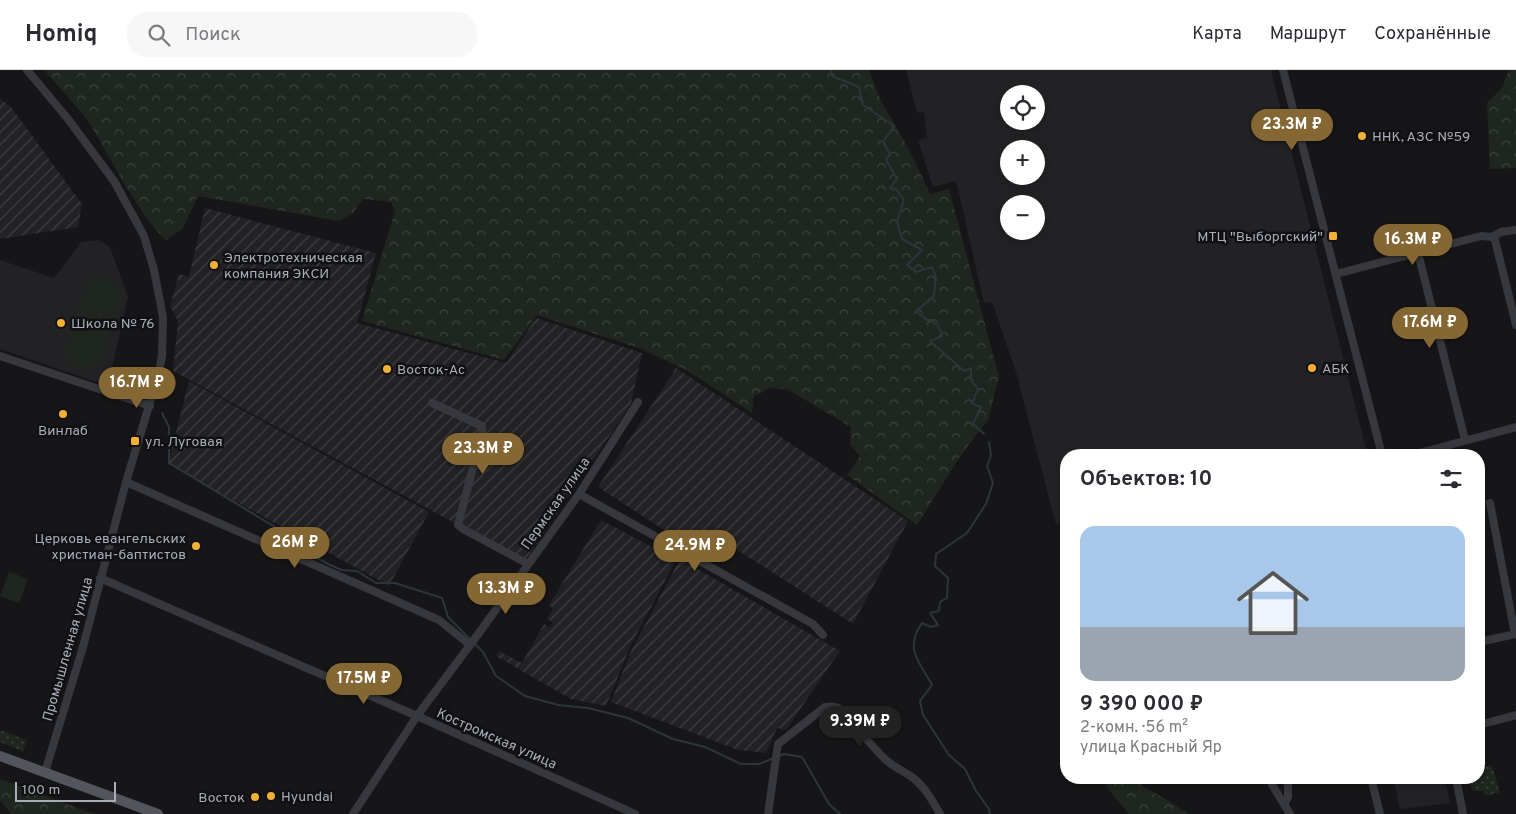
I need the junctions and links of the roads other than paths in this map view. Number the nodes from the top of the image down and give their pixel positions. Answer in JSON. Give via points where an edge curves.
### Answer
{"nodes":[{"id":1,"x":27,"y":70,"type":"edge"},
{"id":2,"x":1283,"y":70,"type":"edge"},
{"id":3,"x":1516,"y":230,"type":"edge"},
{"id":4,"x":1493,"y":238,"type":"junction"},
{"id":5,"x":1418,"y":253,"type":"junction"},
{"id":6,"x":1336,"y":274,"type":"junction"},
{"id":7,"x":1516,"y":325,"type":"edge"},
{"id":8,"x":0,"y":356,"type":"edge"},
{"id":9,"x":638,"y":402,"type":"dead end"},
{"id":10,"x":432,"y":403,"type":"dead end"},
{"id":11,"x":150,"y":406,"type":"junction"},
{"id":12,"x":1516,"y":427,"type":"edge"},
{"id":13,"x":1465,"y":440,"type":"junction"},
{"id":14,"x":1380,"y":449,"type":"edge"},
{"id":15,"x":1433,"y":449,"type":"edge"},
{"id":16,"x":126,"y":482,"type":"junction"},
{"id":17,"x":579,"y":494,"type":"junction"},
{"id":18,"x":1490,"y":503,"type":"dead end"},
{"id":19,"x":528,"y":564,"type":"junction"},
{"id":20,"x":100,"y":578,"type":"junction"},
{"id":21,"x":1515,"y":634,"type":"edge"},
{"id":22,"x":823,"y":635,"type":"dead end"},
{"id":23,"x":1485,"y":641,"type":"edge"},
{"id":24,"x":470,"y":645,"type":"junction"},
{"id":25,"x":1516,"y":715,"type":"edge"},
{"id":26,"x":417,"y":716,"type":"junction"},
{"id":27,"x":1485,"y":723,"type":"edge"},
{"id":28,"x":0,"y":756,"type":"edge"},
{"id":29,"x":45,"y":772,"type":"junction"},
{"id":30,"x":1272,"y":784,"type":"edge"},
{"id":31,"x":1288,"y":784,"type":"edge"},
{"id":32,"x":1372,"y":784,"type":"edge"},
{"id":33,"x":1457,"y":784,"type":"edge"},
{"id":34,"x":1285,"y":803,"type":"junction"},
{"id":35,"x":158,"y":814,"type":"edge"},
{"id":36,"x":353,"y":814,"type":"edge"},
{"id":37,"x":635,"y":814,"type":"edge"},
{"id":38,"x":768,"y":814,"type":"edge"},
{"id":39,"x":940,"y":814,"type":"edge"},
{"id":40,"x":1290,"y":814,"type":"edge"},
{"id":41,"x":1380,"y":814,"type":"edge"},
{"id":42,"x":1462,"y":814,"type":"edge"}],
"edges":[{"from":1,"to":11,"type":"street","name":"Промышленная улица","via":[[114,181],[144,236],[163,317],[162,356]]},
{"from":2,"to":6,"type":"street"},
{"from":3,"to":4,"type":"street","via":[[1501,232]]},
{"from":4,"to":5,"type":"street","via":[[1481,236]]},
{"from":4,"to":7,"type":"street"},
{"from":5,"to":6,"type":"street"},
{"from":5,"to":13,"type":"street"},
{"from":6,"to":14,"type":"street"},
{"from":8,"to":11,"type":"street"},
{"from":9,"to":17,"type":"street","name":"Пермская улица"},
{"from":10,"to":19,"type":"street","via":[[482,426],[458,525]]},
{"from":11,"to":16,"type":"street","name":"Промышленная улица"},
{"from":12,"to":13,"type":"street"},
{"from":13,"to":15,"type":"street"},
{"from":16,"to":20,"type":"street","name":"Промышленная улица"},
{"from":16,"to":24,"type":"street","via":[[439,620]]},
{"from":17,"to":19,"type":"street","name":"Пермская улица"},
{"from":17,"to":22,"type":"street","via":[[814,624]]},
{"from":18,"to":21,"type":"street"},
{"from":19,"to":24,"type":"street","name":"Пермская улица"},
{"from":20,"to":26,"type":"street","name":"Костромская улица"},
{"from":20,"to":29,"type":"street","name":"Промышленная улица"},
{"from":21,"to":23,"type":"street"},
{"from":24,"to":26,"type":"street","name":"Пермская улица"},
{"from":25,"to":27,"type":"street"},
{"from":26,"to":36,"type":"street","name":"Пермская улица"},
{"from":26,"to":37,"type":"street","name":"Костромская улица"},
{"from":28,"to":29,"type":"main road"},
{"from":29,"to":35,"type":"main road"},
{"from":30,"to":34,"type":"street"},
{"from":31,"to":34,"type":"street"},
{"from":32,"to":41,"type":"street"},
{"from":33,"to":42,"type":"street"},
{"from":34,"to":40,"type":"street"},
{"from":38,"to":39,"type":"street","via":[[778,744],[825,707],[842,710],[885,760],[918,782]]}]}
